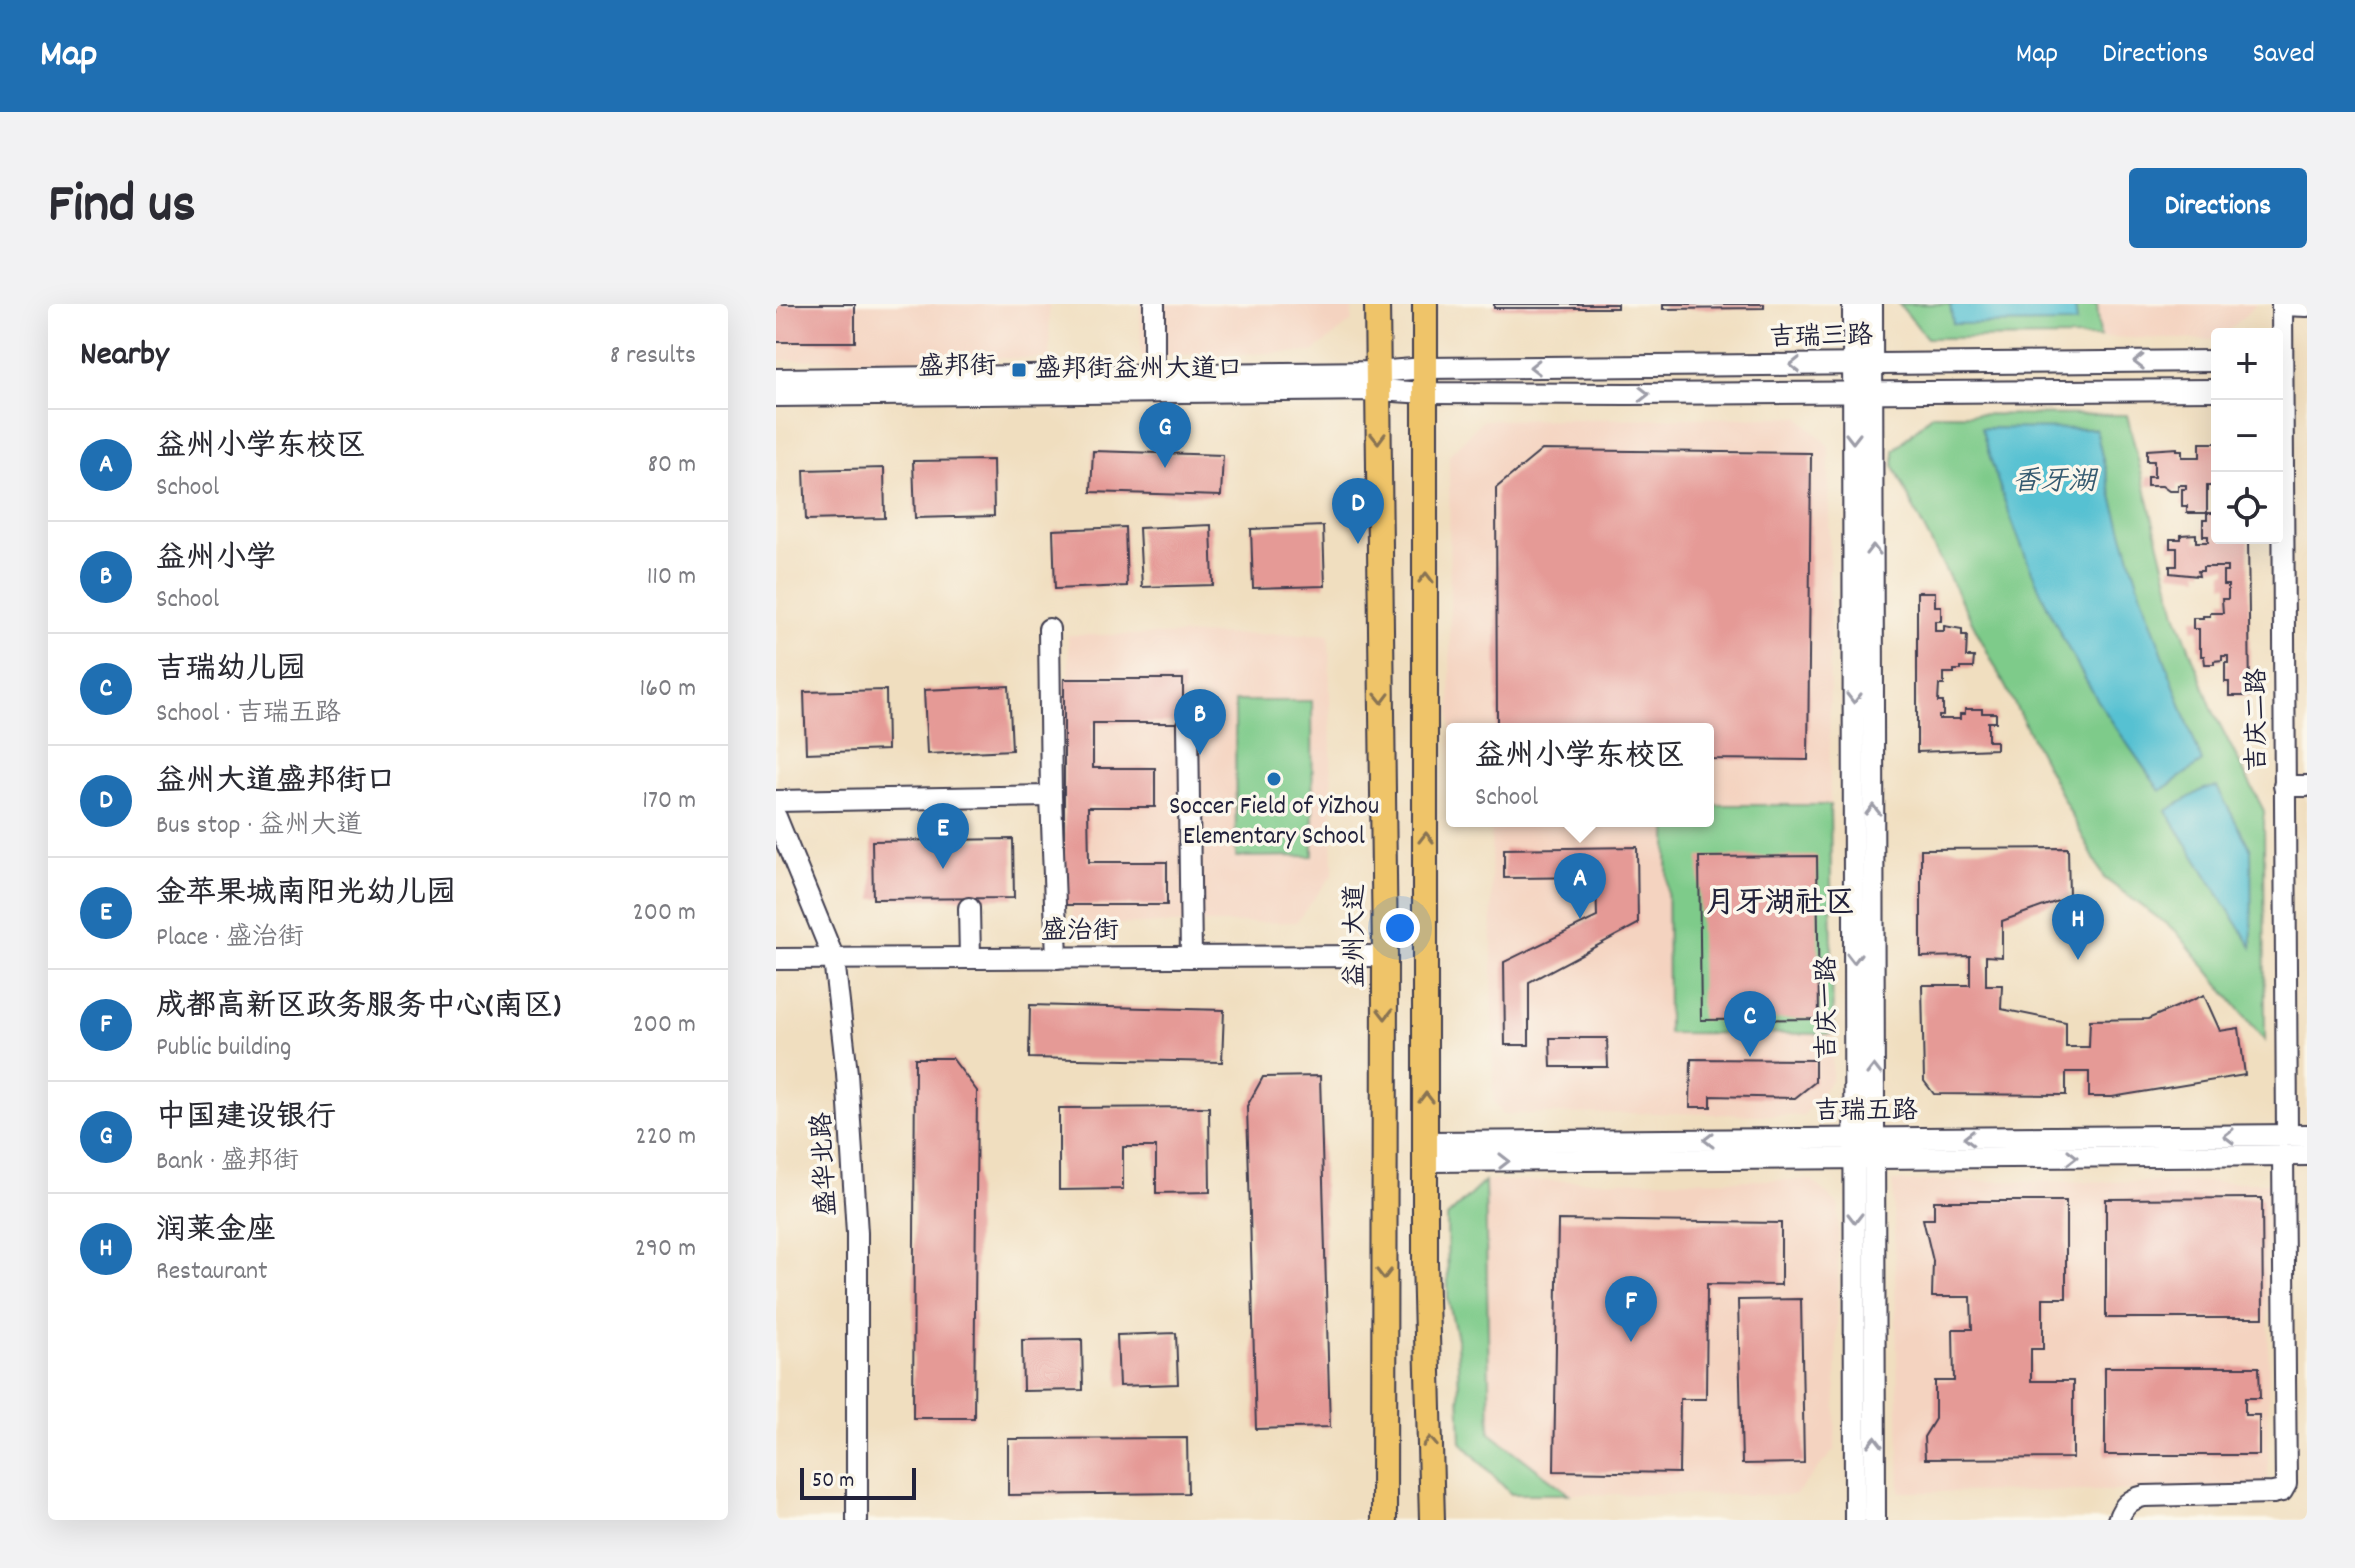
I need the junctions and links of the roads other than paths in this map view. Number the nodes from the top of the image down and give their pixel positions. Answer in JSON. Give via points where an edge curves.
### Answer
{"nodes":[{"id":1,"x":1154,"y":304,"type":"edge"},
{"id":2,"x":1377,"y":304,"type":"edge"},
{"id":3,"x":1425,"y":304,"type":"edge"},
{"id":4,"x":1853,"y":304,"type":"edge"},
{"id":5,"x":1872,"y":304,"type":"edge"},
{"id":6,"x":2282,"y":305,"type":"edge"},
{"id":7,"x":2307,"y":306,"type":"edge"},
{"id":8,"x":2281,"y":328,"type":"edge"},
{"id":9,"x":2211,"y":361,"type":"edge"},
{"id":10,"x":1863,"y":364,"type":"junction"},
{"id":11,"x":1425,"y":368,"type":"junction"},
{"id":12,"x":1154,"y":375,"type":"junction"},
{"id":13,"x":776,"y":379,"type":"edge"},
{"id":14,"x":1377,"y":381,"type":"junction"},
{"id":15,"x":2211,"y":390,"type":"edge"},
{"id":16,"x":1863,"y":391,"type":"junction"},
{"id":17,"x":1426,"y":393,"type":"junction"},
{"id":18,"x":776,"y":396,"type":"edge"},
{"id":19,"x":2280,"y":400,"type":"edge"},
{"id":20,"x":1049,"y":629,"type":"dead end"},
{"id":21,"x":1188,"y":725,"type":"dead end"},
{"id":22,"x":2284,"y":786,"type":"junction"},
{"id":23,"x":2307,"y":786,"type":"edge"},
{"id":24,"x":1051,"y":796,"type":"junction"},
{"id":25,"x":776,"y":801,"type":"edge"},
{"id":26,"x":776,"y":817,"type":"edge"},
{"id":27,"x":969,"y":908,"type":"dead end"},
{"id":28,"x":1385,"y":956,"type":"junction"},
{"id":29,"x":1191,"y":957,"type":"junction"},
{"id":30,"x":970,"y":958,"type":"junction"},
{"id":31,"x":1057,"y":958,"type":"junction"},
{"id":32,"x":776,"y":959,"type":"edge"},
{"id":33,"x":834,"y":959,"type":"junction"},
{"id":34,"x":2293,"y":1142,"type":"edge"},
{"id":35,"x":1864,"y":1148,"type":"junction"},
{"id":36,"x":1426,"y":1152,"type":"junction"},
{"id":37,"x":2307,"y":1155,"type":"edge"},
{"id":38,"x":857,"y":1520,"type":"edge"},
{"id":39,"x":1384,"y":1520,"type":"edge"},
{"id":40,"x":1432,"y":1520,"type":"edge"},
{"id":41,"x":1855,"y":1520,"type":"edge"},
{"id":42,"x":1875,"y":1520,"type":"edge"},
{"id":43,"x":2118,"y":1520,"type":"edge"}],
"edges":[{"from":1,"to":12,"type":"street"},
{"from":2,"to":14,"type":"main road","name":"益州大道"},
{"from":3,"to":11,"type":"main road"},
{"from":4,"to":10,"type":"street","name":"吉庆一路"},
{"from":5,"to":10,"type":"street","name":"吉庆一路"},
{"from":6,"to":7,"type":"street"},
{"from":6,"to":8,"type":"street","name":"吉庆二路"},
{"from":9,"to":10,"type":"street","name":"吉瑞三路","one_way":true},
{"from":10,"to":11,"type":"street","name":"吉瑞三路","one_way":true},
{"from":10,"to":16,"type":"street","name":"吉庆一路"},
{"from":11,"to":14,"type":"street","name":"盛邦街"},
{"from":11,"to":17,"type":"main road"},
{"from":12,"to":13,"type":"street","name":"盛邦街"},
{"from":12,"to":14,"type":"street","name":"盛邦街"},
{"from":14,"to":17,"type":"street","name":"盛邦街"},
{"from":14,"to":18,"type":"street","name":"盛邦街"},
{"from":14,"to":28,"type":"main road","name":"益州大道","one_way":true},
{"from":15,"to":16,"type":"street","name":"吉瑞三路"},
{"from":17,"to":16,"type":"street","name":"吉瑞三路","one_way":true},
{"from":16,"to":35,"type":"street","name":"吉庆一路"},
{"from":36,"to":17,"type":"main road","one_way":true},
{"from":19,"to":22,"type":"street","name":"吉庆二路"},
{"from":20,"to":24,"type":"street"},
{"from":21,"to":29,"type":"street"},
{"from":22,"to":23,"type":"street"},
{"from":22,"to":34,"type":"street","name":"吉庆二路"},
{"from":24,"to":25,"type":"street"},
{"from":24,"to":31,"type":"street"},
{"from":26,"to":33,"type":"street","name":"盛华北路"},
{"from":27,"to":30,"type":"street"},
{"from":28,"to":29,"type":"street","name":"盛治街"},
{"from":28,"to":39,"type":"main road","name":"益州大道","one_way":true},
{"from":29,"to":31,"type":"street","name":"盛治街"},
{"from":30,"to":31,"type":"street","name":"盛治街"},
{"from":30,"to":33,"type":"street","name":"盛治街"},
{"from":32,"to":33,"type":"street","name":"盛治街"},
{"from":33,"to":38,"type":"street","name":"盛华北路","via":[[857,1233]]},
{"from":34,"to":35,"type":"street","name":"吉瑞五路"},
{"from":34,"to":37,"type":"street","name":"吉瑞五路"},
{"from":34,"to":43,"type":"street","name":"吉庆二路","via":[[2286,1484],[2273,1493],[2144,1496],[2123,1507]]},
{"from":35,"to":36,"type":"street","name":"吉瑞五路"},
{"from":35,"to":41,"type":"street","name":"吉庆一路","one_way":true},
{"from":42,"to":35,"type":"street","name":"吉庆一路","one_way":true},
{"from":40,"to":36,"type":"main road","one_way":true}]}
